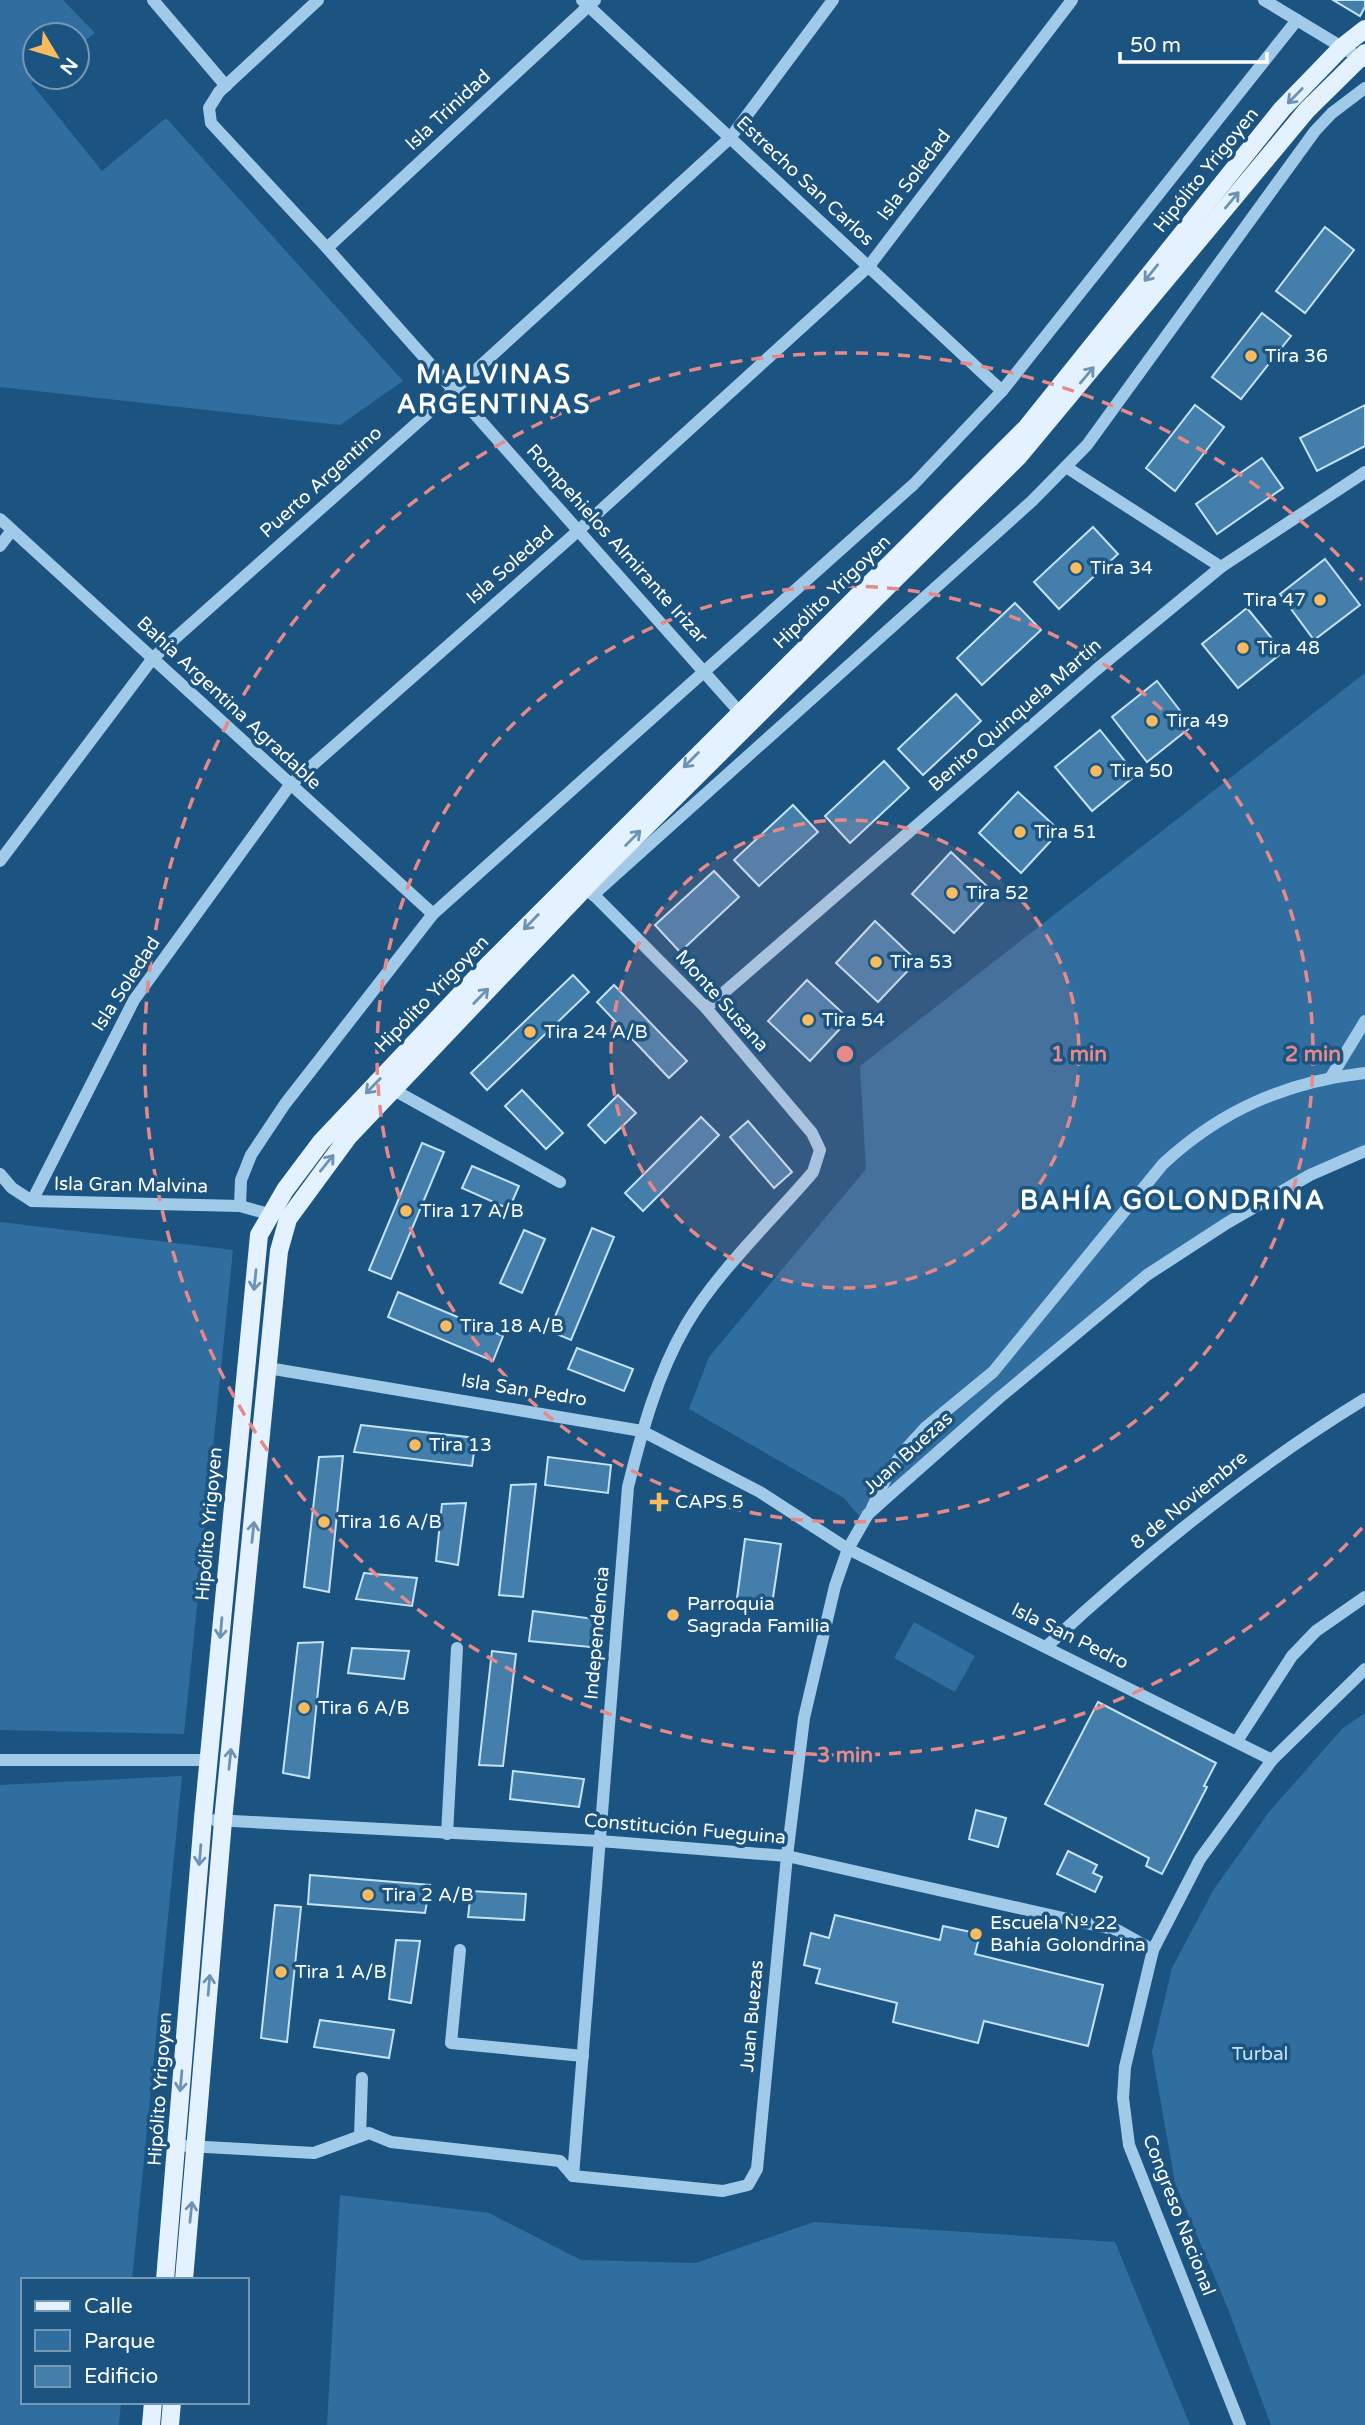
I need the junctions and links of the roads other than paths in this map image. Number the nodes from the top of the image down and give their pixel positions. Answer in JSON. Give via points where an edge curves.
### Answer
{"nodes":[{"id":1,"x":153,"y":0,"type":"edge"},
{"id":2,"x":318,"y":0,"type":"edge"},
{"id":3,"x":833,"y":0,"type":"edge"},
{"id":4,"x":1072,"y":0,"type":"edge"},
{"id":5,"x":1264,"y":0,"type":"edge"},
{"id":6,"x":589,"y":2,"type":"edge"},
{"id":7,"x":1297,"y":20,"type":"junction"},
{"id":8,"x":1365,"y":29,"type":"edge"},
{"id":9,"x":1342,"y":47,"type":"junction"},
{"id":10,"x":1363,"y":57,"type":"edge"},
{"id":11,"x":226,"y":86,"type":"junction"},
{"id":12,"x":1365,"y":88,"type":"edge"},
{"id":13,"x":730,"y":138,"type":"junction"},
{"id":14,"x":327,"y":248,"type":"junction"},
{"id":15,"x":869,"y":266,"type":"junction"},
{"id":16,"x":454,"y":390,"type":"junction"},
{"id":17,"x":1002,"y":391,"type":"junction"},
{"id":18,"x":1066,"y":467,"type":"junction"},
{"id":19,"x":1365,"y":472,"type":"edge"},
{"id":20,"x":0,"y":519,"type":"edge"},
{"id":21,"x":12,"y":530,"type":"junction"},
{"id":22,"x":579,"y":530,"type":"junction"},
{"id":23,"x":0,"y":545,"type":"edge"},
{"id":24,"x":1221,"y":567,"type":"junction"},
{"id":25,"x":152,"y":658,"type":"junction"},
{"id":26,"x":706,"y":673,"type":"junction"},
{"id":27,"x":744,"y":717,"type":"junction"},
{"id":28,"x":290,"y":785,"type":"junction"},
{"id":29,"x":0,"y":860,"type":"edge"},
{"id":30,"x":589,"y":891,"type":"junction"},
{"id":31,"x":433,"y":914,"type":"junction"},
{"id":32,"x":706,"y":1008,"type":"junction"},
{"id":33,"x":1365,"y":1021,"type":"edge"},
{"id":34,"x":1365,"y":1073,"type":"edge"},
{"id":35,"x":1331,"y":1077,"type":"junction"},
{"id":36,"x":392,"y":1089,"type":"junction"},
{"id":37,"x":820,"y":1150,"type":"joint"},
{"id":38,"x":1365,"y":1151,"type":"edge"},
{"id":39,"x":0,"y":1174,"type":"edge"},
{"id":40,"x":560,"y":1182,"type":"dead end"},
{"id":41,"x":32,"y":1201,"type":"junction"},
{"id":42,"x":240,"y":1206,"type":"junction"},
{"id":43,"x":269,"y":1214,"type":"junction"},
{"id":44,"x":268,"y":1368,"type":"junction"},
{"id":45,"x":1365,"y":1399,"type":"edge"},
{"id":46,"x":642,"y":1431,"type":"junction"},
{"id":47,"x":868,"y":1514,"type":"junction"},
{"id":48,"x":849,"y":1549,"type":"junction"},
{"id":49,"x":1365,"y":1597,"type":"edge"},
{"id":50,"x":1047,"y":1646,"type":"junction"},
{"id":51,"x":457,"y":1648,"type":"dead end"},
{"id":52,"x":1365,"y":1669,"type":"edge"},
{"id":53,"x":1237,"y":1741,"type":"junction"},
{"id":54,"x":0,"y":1760,"type":"edge"},
{"id":55,"x":209,"y":1760,"type":"junction"},
{"id":56,"x":1272,"y":1760,"type":"junction"},
{"id":57,"x":203,"y":1818,"type":"junction"},
{"id":58,"x":223,"y":1821,"type":"junction"},
{"id":59,"x":447,"y":1834,"type":"junction"},
{"id":60,"x":600,"y":1841,"type":"junction"},
{"id":61,"x":787,"y":1856,"type":"junction"},
{"id":62,"x":460,"y":1950,"type":"dead end"},
{"id":63,"x":1153,"y":1950,"type":"junction"},
{"id":64,"x":583,"y":2056,"type":"junction"},
{"id":65,"x":362,"y":2078,"type":"dead end"},
{"id":66,"x":365,"y":2135,"type":"junction"},
{"id":67,"x":177,"y":2145,"type":"junction"},
{"id":68,"x":196,"y":2147,"type":"junction"},
{"id":69,"x":573,"y":2176,"type":"junction"},
{"id":70,"x":165,"y":2278,"type":"edge"},
{"id":71,"x":184,"y":2278,"type":"edge"},
{"id":72,"x":153,"y":2404,"type":"edge"},
{"id":73,"x":172,"y":2404,"type":"edge"},
{"id":74,"x":151,"y":2425,"type":"edge"},
{"id":75,"x":170,"y":2425,"type":"edge"},
{"id":76,"x":1240,"y":2425,"type":"edge"}],
"edges":[{"from":1,"to":11,"type":"street"},
{"from":2,"to":11,"type":"street"},
{"from":3,"to":13,"type":"street","name":"Puerto Argentino"},
{"from":4,"to":15,"type":"street","name":"Isla Soledad"},
{"from":5,"to":7,"type":"street"},
{"from":6,"to":13,"type":"street","name":"Estrecho San Carlos"},
{"from":6,"to":14,"type":"street","name":"Isla Trinidad"},
{"from":7,"to":9,"type":"street"},
{"from":7,"to":17,"type":"street"},
{"from":8,"to":9,"type":"main road","name":"Hipólito Yrigoyen"},
{"from":9,"to":10,"type":"street"},
{"from":9,"to":27,"type":"main road","name":"Hipólito Yrigoyen","one_way":true,"via":[[1282,109],[1027,427]]},
{"from":27,"to":10,"type":"main road","name":"Hipólito Yrigoyen","one_way":true,"via":[[1043,430],[1307,110]]},
{"from":11,"to":14,"type":"street","name":"Rompehielos Almirante Irizar","via":[[209,108],[212,123]]},
{"from":12,"to":18,"type":"street","via":[[1315,131],[1138,378]]},
{"from":13,"to":15,"type":"street","name":"Estrecho San Carlos"},
{"from":13,"to":16,"type":"street","name":"Puerto Argentino"},
{"from":14,"to":16,"type":"street","name":"Rompehielos Almirante Irizar"},
{"from":15,"to":17,"type":"street","name":"Estrecho San Carlos"},
{"from":15,"to":22,"type":"street","name":"Isla Soledad"},
{"from":16,"to":22,"type":"street","name":"Rompehielos Almirante Irizar"},
{"from":16,"to":25,"type":"street","name":"Puerto Argentino"},
{"from":17,"to":26,"type":"street","via":[[914,484]]},
{"from":18,"to":24,"type":"street"},
{"from":18,"to":30,"type":"street"},
{"from":19,"to":24,"type":"street","name":"Benito Quinquela Martín"},
{"from":20,"to":21,"type":"street","name":"Bahía Argentina Agradable"},
{"from":21,"to":23,"type":"street"},
{"from":21,"to":25,"type":"street","name":"Bahía Argentina Agradable"},
{"from":22,"to":26,"type":"street","name":"Rompehielos Almirante Irizar"},
{"from":22,"to":28,"type":"street","name":"Isla Soledad"},
{"from":24,"to":32,"type":"street","name":"Benito Quinquela Martín"},
{"from":25,"to":28,"type":"street","name":"Bahía Argentina Agradable"},
{"from":25,"to":29,"type":"street","name":"Puerto Argentino"},
{"from":26,"to":27,"type":"street","name":"Rompehielos Almirante Irizar"},
{"from":26,"to":31,"type":"street"},
{"from":30,"to":27,"type":"main road","name":"Hipólito Yrigoyen","one_way":true},
{"from":27,"to":43,"type":"main road","name":"Hipólito Yrigoyen","one_way":true,"via":[[490,963],[321,1142]]},
{"from":28,"to":31,"type":"street","name":"Bahía Argentina Agradable"},
{"from":28,"to":41,"type":"street","name":"Isla Soledad","via":[[134,1000]]},
{"from":30,"to":32,"type":"street","name":"Monte Susana"},
{"from":36,"to":30,"type":"main road","name":"Hipólito Yrigoyen","one_way":true},
{"from":31,"to":42,"type":"street","via":[[285,1104],[251,1155],[241,1180]]},
{"from":32,"to":37,"type":"street","name":"Monte Susana","via":[[812,1133]]},
{"from":33,"to":35,"type":"street"},
{"from":34,"to":35,"type":"street"},
{"from":35,"to":47,"type":"street","via":[[1275,1091],[1229,1113],[1163,1164],[993,1372],[905,1450]]},
{"from":36,"to":40,"type":"street"},
{"from":44,"to":36,"type":"main road","name":"Hipólito Yrigoyen","one_way":true,"via":[[279,1251],[288,1219],[316,1177]]},
{"from":37,"to":46,"type":"street","name":"Independencia","via":[[813,1172],[686,1325]]},
{"from":38,"to":47,"type":"street","name":"Juan Buezas","via":[[1310,1175],[1147,1275]]},
{"from":39,"to":41,"type":"street","name":"Isla Gran Malvina"},
{"from":41,"to":42,"type":"street","name":"Isla Gran Malvina"},
{"from":42,"to":43,"type":"street","name":"Isla Gran Malvina"},
{"from":43,"to":55,"type":"main road","name":"Hipólito Yrigoyen","one_way":true,"via":[[259,1235]]},
{"from":44,"to":46,"type":"street","name":"Isla San Pedro"},
{"from":58,"to":44,"type":"main road","name":"Hipólito Yrigoyen","one_way":true},
{"from":45,"to":50,"type":"street","name":"8 de Noviembre","via":[[1292,1443],[1210,1505]]},
{"from":46,"to":48,"type":"street","name":"Isla San Pedro","via":[[760,1492]]},
{"from":46,"to":60,"type":"street","name":"Independencia","via":[[628,1486]]},
{"from":47,"to":48,"type":"street","name":"Juan Buezas"},
{"from":48,"to":50,"type":"street","name":"Isla San Pedro"},
{"from":48,"to":61,"type":"street","name":"Juan Buezas","via":[[835,1587],[804,1718]]},
{"from":49,"to":53,"type":"street","via":[[1316,1631],[1292,1656]]},
{"from":50,"to":53,"type":"street","name":"Isla San Pedro"},
{"from":51,"to":59,"type":"street"},
{"from":52,"to":56,"type":"street","name":"Congreso Nacional"},
{"from":53,"to":56,"type":"street","name":"Isla San Pedro"},
{"from":54,"to":55,"type":"street"},
{"from":55,"to":57,"type":"main road","name":"Hipólito Yrigoyen"},
{"from":56,"to":63,"type":"street","name":"Congreso Nacional","via":[[1200,1859]]},
{"from":57,"to":58,"type":"street","name":"Constitución Fueguina"},
{"from":57,"to":67,"type":"main road","name":"Hipólito Yrigoyen","one_way":true},
{"from":58,"to":59,"type":"street","name":"Constitución Fueguina"},
{"from":68,"to":58,"type":"main road","name":"Hipólito Yrigoyen","one_way":true},
{"from":59,"to":60,"type":"street","name":"Constitución Fueguina"},
{"from":60,"to":61,"type":"street","name":"Constitución Fueguina"},
{"from":60,"to":64,"type":"street","name":"Independencia"},
{"from":61,"to":63,"type":"street","name":"Constitución Fueguina","via":[[1117,1930]]},
{"from":61,"to":69,"type":"street","name":"Juan Buezas","via":[[757,2169],[748,2185],[723,2191]]},
{"from":62,"to":64,"type":"street","via":[[451,2043]]},
{"from":63,"to":76,"type":"street","name":"Congreso Nacional","via":[[1125,2067],[1123,2098],[1129,2145]]},
{"from":64,"to":69,"type":"street","name":"Independencia"},
{"from":65,"to":66,"type":"street"},
{"from":66,"to":68,"type":"street","via":[[314,2153]]},
{"from":66,"to":69,"type":"street","via":[[391,2142],[560,2161]]},
{"from":67,"to":68,"type":"street"},
{"from":67,"to":70,"type":"main road","name":"Hipólito Yrigoyen"},
{"from":71,"to":68,"type":"main road","name":"Hipólito Yrigoyen","one_way":true},
{"from":72,"to":74,"type":"main road"},
{"from":73,"to":75,"type":"main road"}]}
